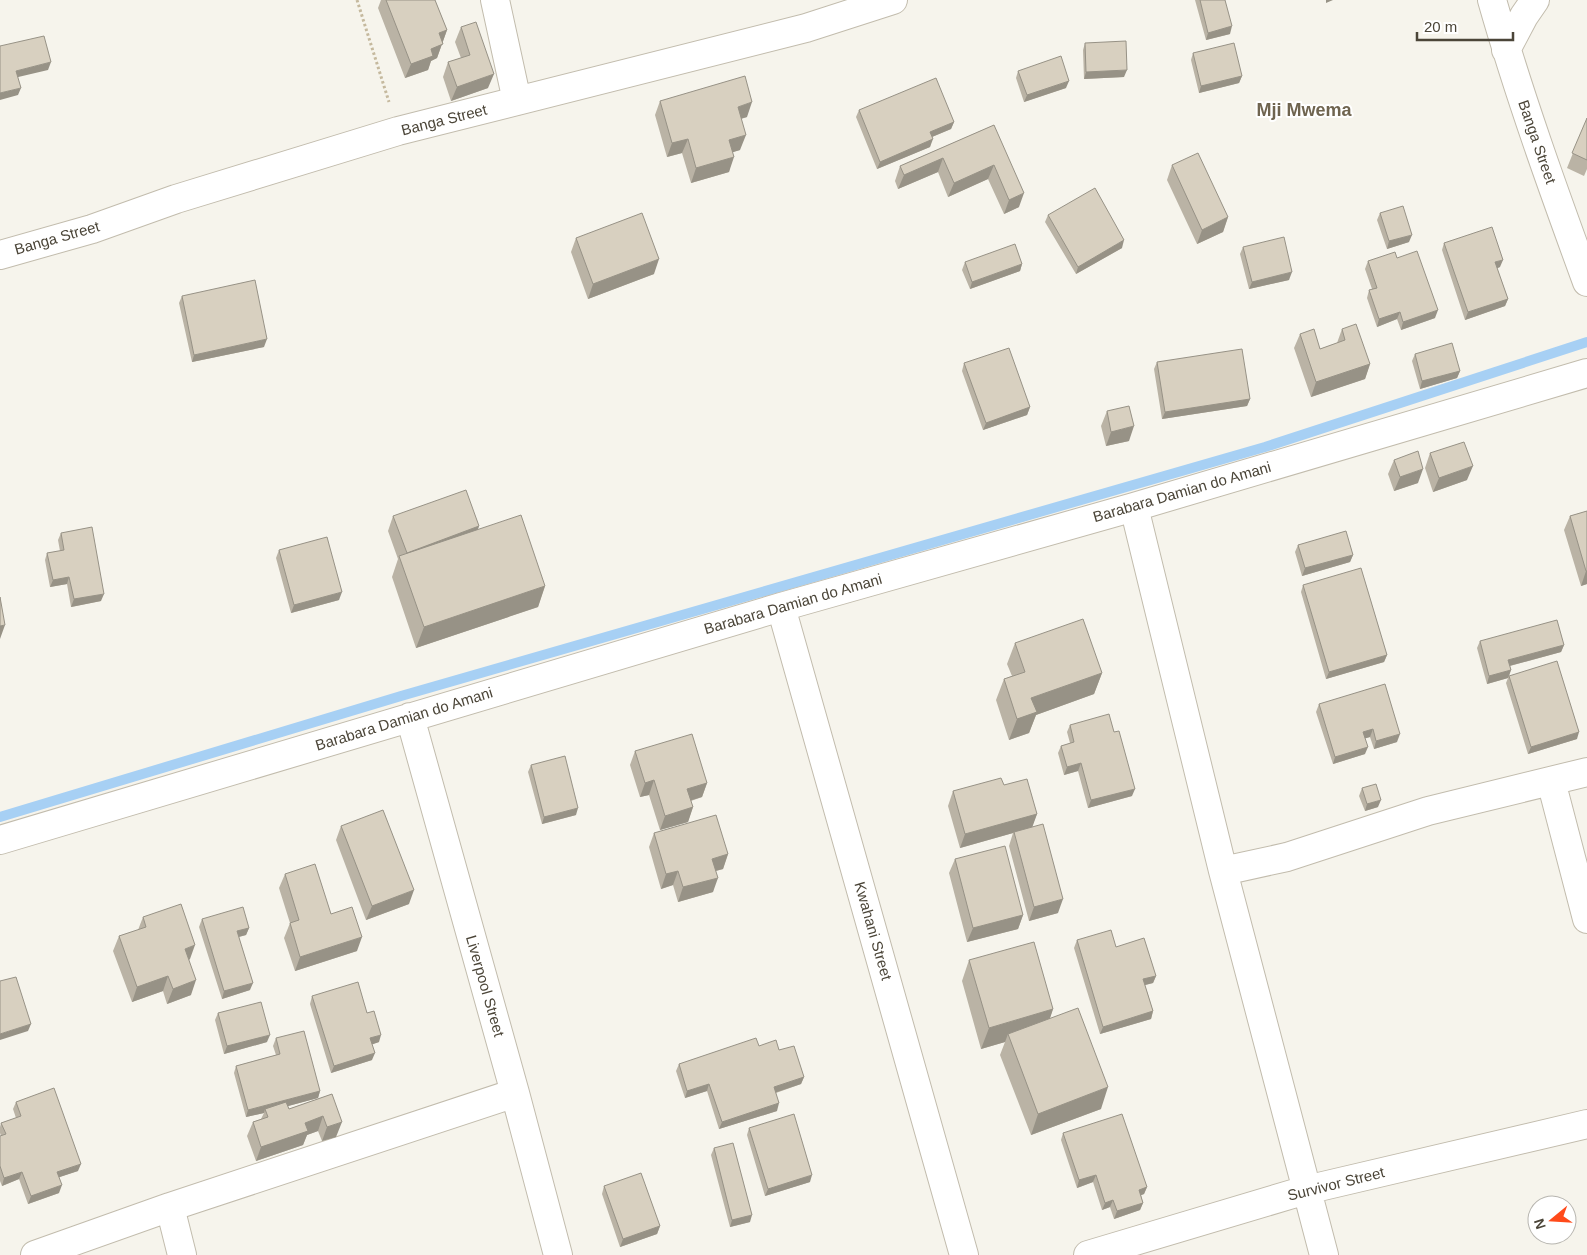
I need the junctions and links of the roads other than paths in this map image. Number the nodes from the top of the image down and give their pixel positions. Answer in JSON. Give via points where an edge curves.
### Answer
{"nodes":[{"id":1,"x":495,"y":0,"type":"edge"},
{"id":2,"x":893,"y":0,"type":"edge"},
{"id":3,"x":1492,"y":0,"type":"edge"},
{"id":4,"x":1535,"y":0,"type":"edge"},
{"id":5,"x":1506,"y":50,"type":"junction"},
{"id":6,"x":517,"y":101,"type":"junction"},
{"id":7,"x":0,"y":255,"type":"edge"},
{"id":8,"x":1587,"y":282,"type":"edge"},
{"id":9,"x":1587,"y":373,"type":"edge"},
{"id":10,"x":1134,"y":507,"type":"junction"},
{"id":11,"x":781,"y":607,"type":"junction"},
{"id":12,"x":410,"y":717,"type":"junction"},
{"id":13,"x":1587,"y":772,"type":"edge"},
{"id":14,"x":1551,"y":781,"type":"junction"},
{"id":15,"x":0,"y":840,"type":"edge"},
{"id":16,"x":1223,"y":871,"type":"junction"},
{"id":17,"x":1587,"y":919,"type":"edge"},
{"id":18,"x":514,"y":1093,"type":"junction"},
{"id":19,"x":1587,"y":1124,"type":"edge"},
{"id":20,"x":1306,"y":1190,"type":"junction"},
{"id":21,"x":170,"y":1207,"type":"junction"},
{"id":22,"x":35,"y":1255,"type":"edge"},
{"id":23,"x":182,"y":1255,"type":"edge"},
{"id":24,"x":558,"y":1255,"type":"edge"},
{"id":25,"x":964,"y":1255,"type":"edge"},
{"id":26,"x":1088,"y":1255,"type":"edge"},
{"id":27,"x":1324,"y":1255,"type":"edge"}],
"edges":[{"from":1,"to":6,"type":"street"},
{"from":2,"to":6,"type":"street","name":"Banga Street","via":[[806,28]]},
{"from":3,"to":5,"type":"street","name":"Banga Street"},
{"from":4,"to":5,"type":"street"},
{"from":5,"to":8,"type":"street","name":"Banga Street"},
{"from":6,"to":7,"type":"street","name":"Banga Street","via":[[398,131],[176,199],[92,229]]},
{"from":9,"to":10,"type":"street","name":"Barabara Damian do Amani"},
{"from":10,"to":11,"type":"street","name":"Barabara Damian do Amani"},
{"from":10,"to":16,"type":"street"},
{"from":11,"to":12,"type":"street","name":"Barabara Damian do Amani"},
{"from":11,"to":25,"type":"street","name":"Kwahani Street"},
{"from":12,"to":15,"type":"street","name":"Barabara Damian do Amani"},
{"from":12,"to":18,"type":"street","name":"Liverpool Street"},
{"from":13,"to":14,"type":"street"},
{"from":14,"to":16,"type":"street","via":[[1428,811],[1287,857]]},
{"from":14,"to":17,"type":"street"},
{"from":16,"to":20,"type":"street"},
{"from":18,"to":21,"type":"street"},
{"from":18,"to":24,"type":"street","name":"Liverpool Street"},
{"from":19,"to":20,"type":"street","name":"Survivor Street"},
{"from":20,"to":26,"type":"street","name":"Survivor Street"},
{"from":20,"to":27,"type":"street"},
{"from":21,"to":22,"type":"street"},
{"from":21,"to":23,"type":"street"}]}
